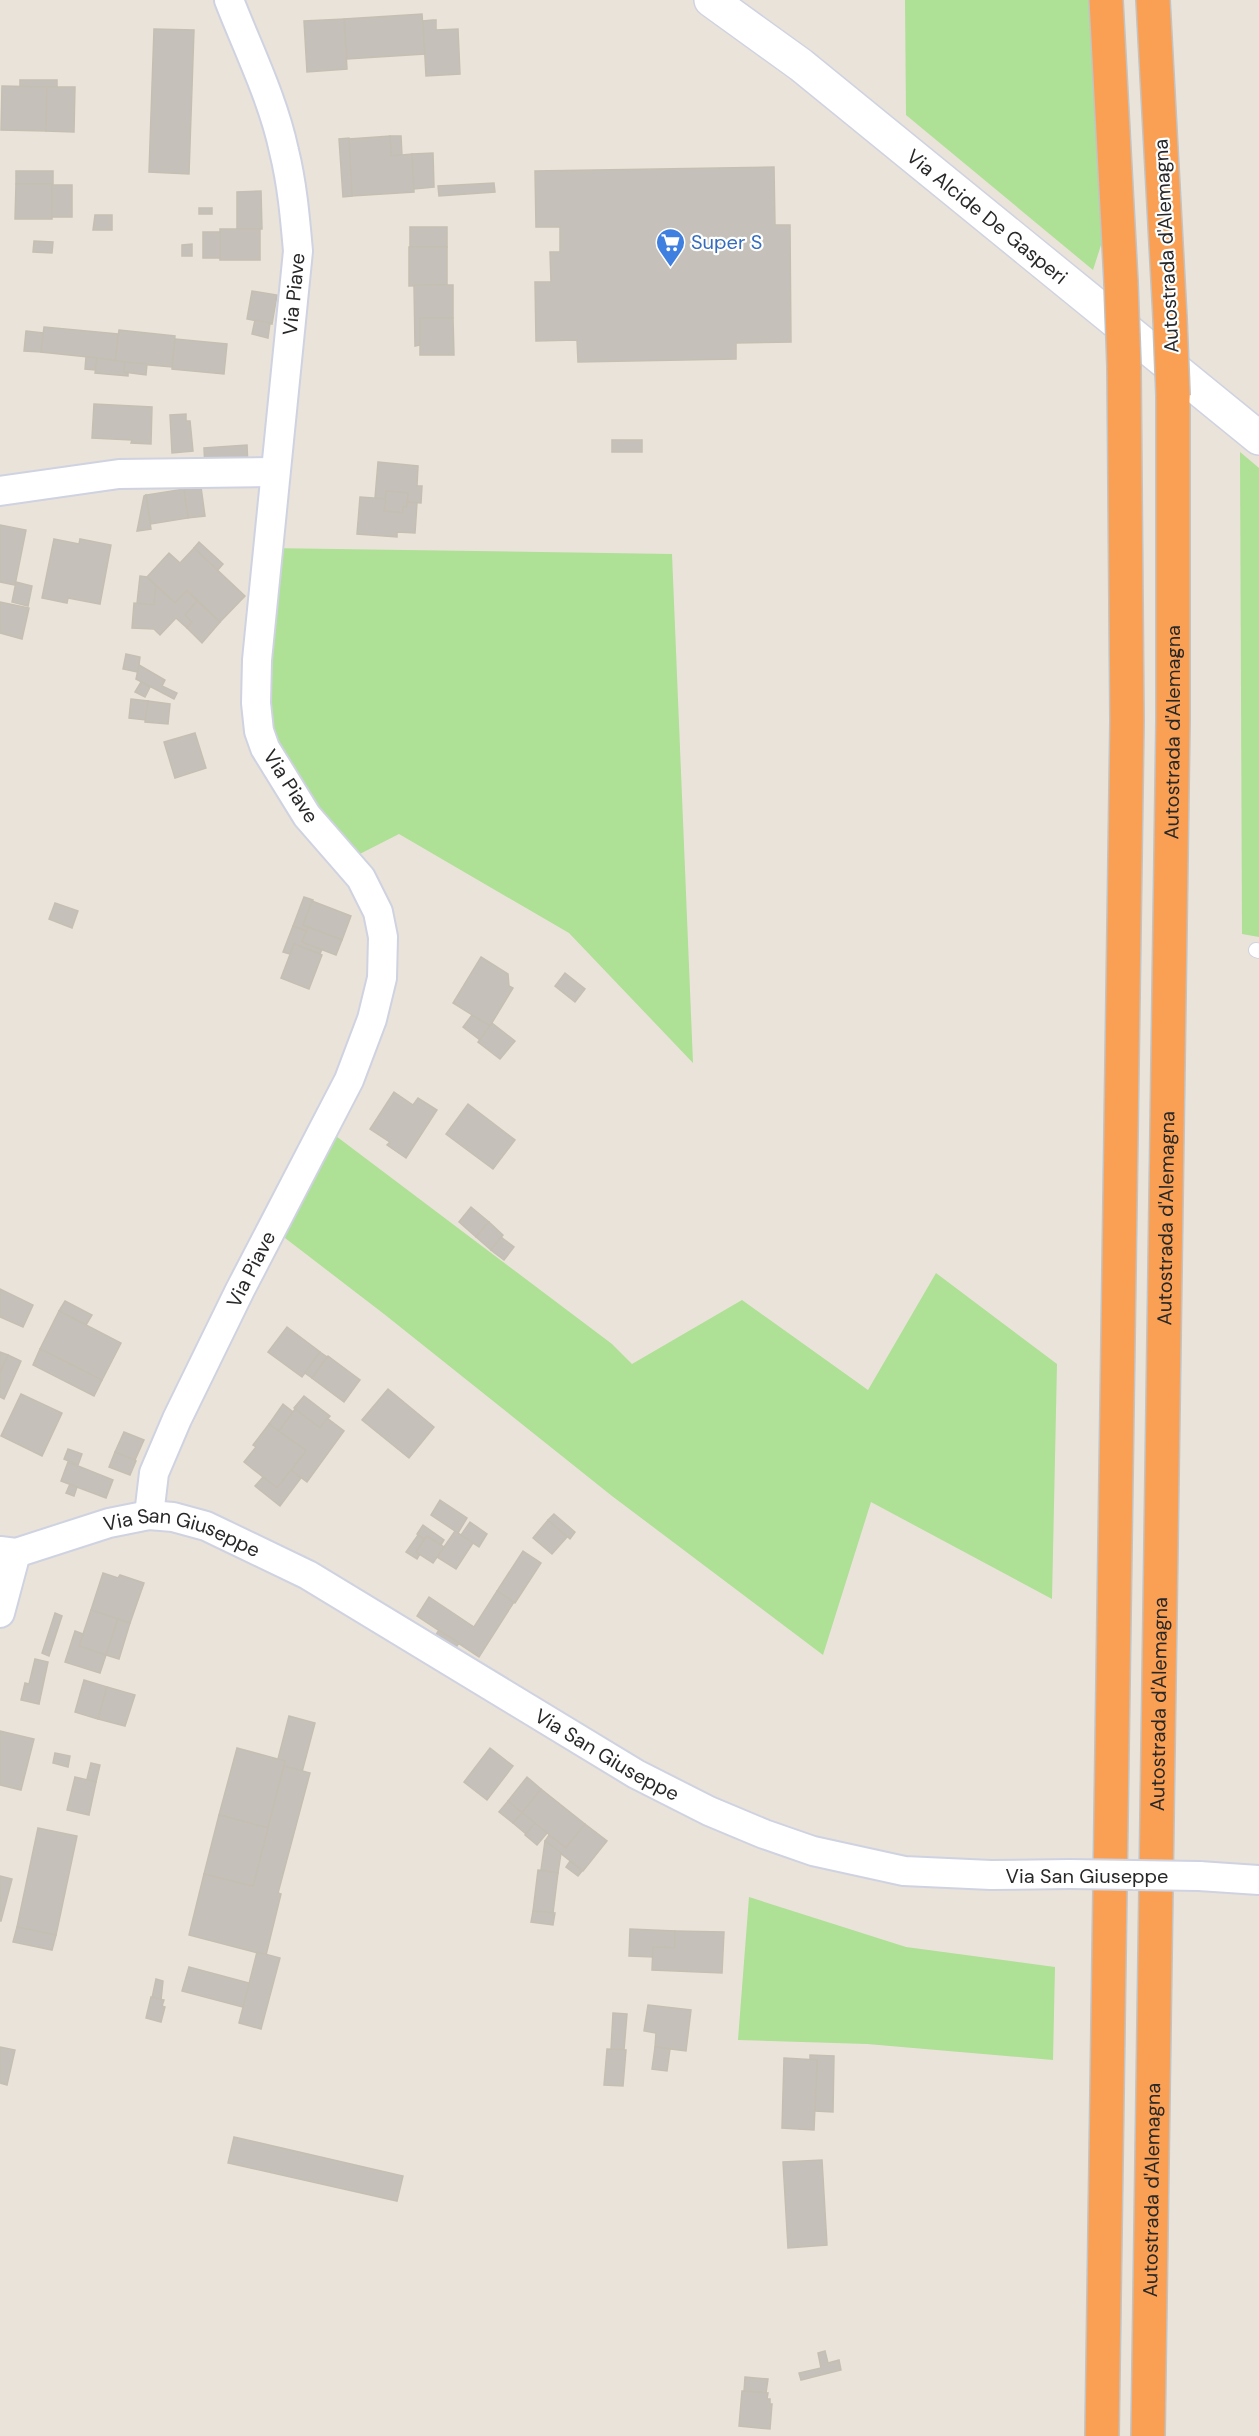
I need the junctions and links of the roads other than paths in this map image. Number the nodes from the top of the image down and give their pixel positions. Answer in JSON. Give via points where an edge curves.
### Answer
{"nodes":[{"id":1,"x":229,"y":0,"type":"edge"},
{"id":2,"x":711,"y":0,"type":"edge"},
{"id":3,"x":1106,"y":0,"type":"edge"},
{"id":4,"x":1153,"y":0,"type":"edge"},
{"id":5,"x":1259,"y":438,"type":"edge"},
{"id":6,"x":274,"y":472,"type":"junction"},
{"id":7,"x":0,"y":491,"type":"edge"},
{"id":8,"x":149,"y":1515,"type":"junction"},
{"id":9,"x":8,"y":1552,"type":"edge"},
{"id":10,"x":0,"y":1613,"type":"edge"},
{"id":11,"x":1259,"y":1880,"type":"edge"},
{"id":12,"x":1102,"y":2436,"type":"edge"},
{"id":13,"x":1148,"y":2436,"type":"edge"}],
"edges":[{"from":1,"to":6,"type":"street","name":"Via Piave","via":[[284,149],[298,250]]},
{"from":2,"to":5,"type":"street","name":"Via Alcide De Gasperi","via":[[801,64]]},
{"from":3,"to":12,"type":"highway","bridge":true,"via":[[1124,366],[1127,721]]},
{"from":4,"to":13,"type":"highway","name":"Autostrada d'Alemagna","bridge":true,"via":[[1173,396],[1173,720]]},
{"from":6,"to":7,"type":"street","via":[[120,474]]},
{"from":6,"to":8,"type":"street","name":"Via Piave","via":[[257,660],[259,731],[265,748],[307,816],[361,878],[378,912],[383,937],[382,978],[372,1019],[349,1080],[177,1419],[154,1473]]},
{"from":8,"to":9,"type":"street","name":"Via San Giuseppe"},
{"from":8,"to":11,"type":"street","name":"Via San Giuseppe","bridge":true,"via":[[206,1526],[308,1575],[636,1774],[709,1811],[813,1851],[904,1871]]},
{"from":9,"to":10,"type":"street"}]}
